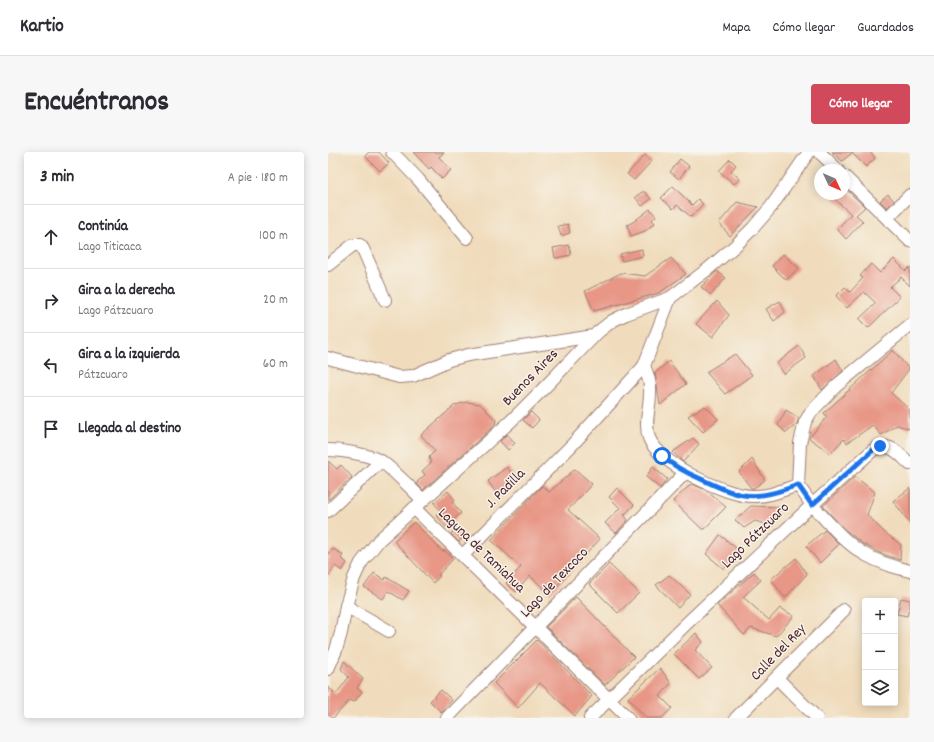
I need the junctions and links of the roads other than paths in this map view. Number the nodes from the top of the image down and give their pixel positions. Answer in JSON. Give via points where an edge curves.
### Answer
{"nodes":[{"id":1,"x":392,"y":152,"type":"edge"},
{"id":2,"x":809,"y":152,"type":"edge"},
{"id":3,"x":819,"y":152,"type":"edge"},
{"id":4,"x":832,"y":164,"type":"edge"},
{"id":5,"x":850,"y":182,"type":"edge"},
{"id":6,"x":910,"y":195,"type":"edge"},
{"id":7,"x":887,"y":218,"type":"junction"},
{"id":8,"x":467,"y":238,"type":"dead end"},
{"id":9,"x":910,"y":241,"type":"edge"},
{"id":10,"x":328,"y":265,"type":"edge"},
{"id":11,"x":670,"y":298,"type":"junction"},
{"id":12,"x":385,"y":300,"type":"dead end"},
{"id":13,"x":910,"y":325,"type":"edge"},
{"id":14,"x":594,"y":336,"type":"junction"},
{"id":15,"x":328,"y":358,"type":"edge"},
{"id":16,"x":644,"y":366,"type":"junction"},
{"id":17,"x":328,"y":450,"type":"edge"},
{"id":18,"x":381,"y":461,"type":"junction"},
{"id":19,"x":910,"y":464,"type":"edge"},
{"id":20,"x":686,"y":472,"type":"junction"},
{"id":21,"x":798,"y":485,"type":"junction"},
{"id":22,"x":423,"y":500,"type":"junction"},
{"id":23,"x":812,"y":505,"type":"junction"},
{"id":24,"x":414,"y":508,"type":"junction"},
{"id":25,"x":328,"y":510,"type":"edge"},
{"id":26,"x":463,"y":555,"type":"junction"},
{"id":27,"x":910,"y":571,"type":"edge"},
{"id":28,"x":346,"y":606,"type":"junction"},
{"id":29,"x":844,"y":610,"type":"dead end"},
{"id":30,"x":535,"y":626,"type":"junction"},
{"id":31,"x":389,"y":631,"type":"dead end"},
{"id":32,"x":328,"y":669,"type":"edge"},
{"id":33,"x":777,"y":678,"type":"junction"},
{"id":34,"x":609,"y":699,"type":"junction"},
{"id":35,"x":447,"y":718,"type":"edge"},
{"id":36,"x":590,"y":718,"type":"edge"},
{"id":37,"x":628,"y":718,"type":"edge"},
{"id":38,"x":736,"y":718,"type":"edge"},
{"id":39,"x":817,"y":718,"type":"edge"}],
"edges":[{"from":1,"to":8,"type":"street"},
{"from":2,"to":11,"type":"street","name":"Buenos Aires","via":[[781,195],[754,228],[708,269]]},
{"from":3,"to":4,"type":"street"},
{"from":5,"to":7,"type":"street"},
{"from":6,"to":7,"type":"street"},
{"from":7,"to":9,"type":"street"},
{"from":10,"to":12,"type":"street","via":[[353,245],[360,245]]},
{"from":11,"to":14,"type":"street","name":"Buenos Aires","via":[[619,317]]},
{"from":11,"to":16,"type":"street"},
{"from":13,"to":21,"type":"street","name":"Lago Pátzcuaro","via":[[836,386],[811,412],[805,422],[800,444]]},
{"from":14,"to":15,"type":"street","via":[[468,355],[449,360],[413,376],[399,377]]},
{"from":14,"to":22,"type":"street","name":"Buenos Aires","via":[[511,421]]},
{"from":16,"to":20,"type":"street","via":[[650,382],[647,428],[650,439],[668,461]]},
{"from":16,"to":26,"type":"street","name":"J. Padilla","via":[[572,445]]},
{"from":17,"to":18,"type":"street","via":[[354,453]]},
{"from":18,"to":22,"type":"street"},
{"from":18,"to":25,"type":"street"},
{"from":19,"to":23,"type":"street","via":[[896,451],[887,446],[880,446]]},
{"from":20,"to":21,"type":"street","via":[[724,491],[741,496],[774,494]]},
{"from":20,"to":30,"type":"street","name":"Lago de Texcoco"},
{"from":21,"to":23,"type":"street","name":"Lago Pátzcuaro"},
{"from":22,"to":24,"type":"street","name":"Buenos Aires"},
{"from":23,"to":27,"type":"street","via":[[846,540],[866,555],[883,564]]},
{"from":23,"to":34,"type":"street","name":"Lago Pátzcuaro"},
{"from":24,"to":26,"type":"street","name":"Laguna de Tamiahua"},
{"from":24,"to":28,"type":"street","name":"Buenos Aires","via":[[367,554],[354,578]]},
{"from":26,"to":30,"type":"street","name":"Laguna de Tamiahua"},
{"from":28,"to":31,"type":"street"},
{"from":28,"to":32,"type":"street","name":"Buenos Aires","via":[[342,633]]},
{"from":29,"to":33,"type":"street","name":"Calle del Rey"},
{"from":30,"to":34,"type":"street","name":"Laguna de Tamiahua"},
{"from":30,"to":35,"type":"street","name":"Lago de Texcoco"},
{"from":33,"to":38,"type":"street","name":"Calle del Rey"},
{"from":33,"to":39,"type":"street"},
{"from":34,"to":36,"type":"street","name":"Lago Pátzcuaro"},
{"from":34,"to":37,"type":"street","name":"Laguna de Tamiahua"}]}
